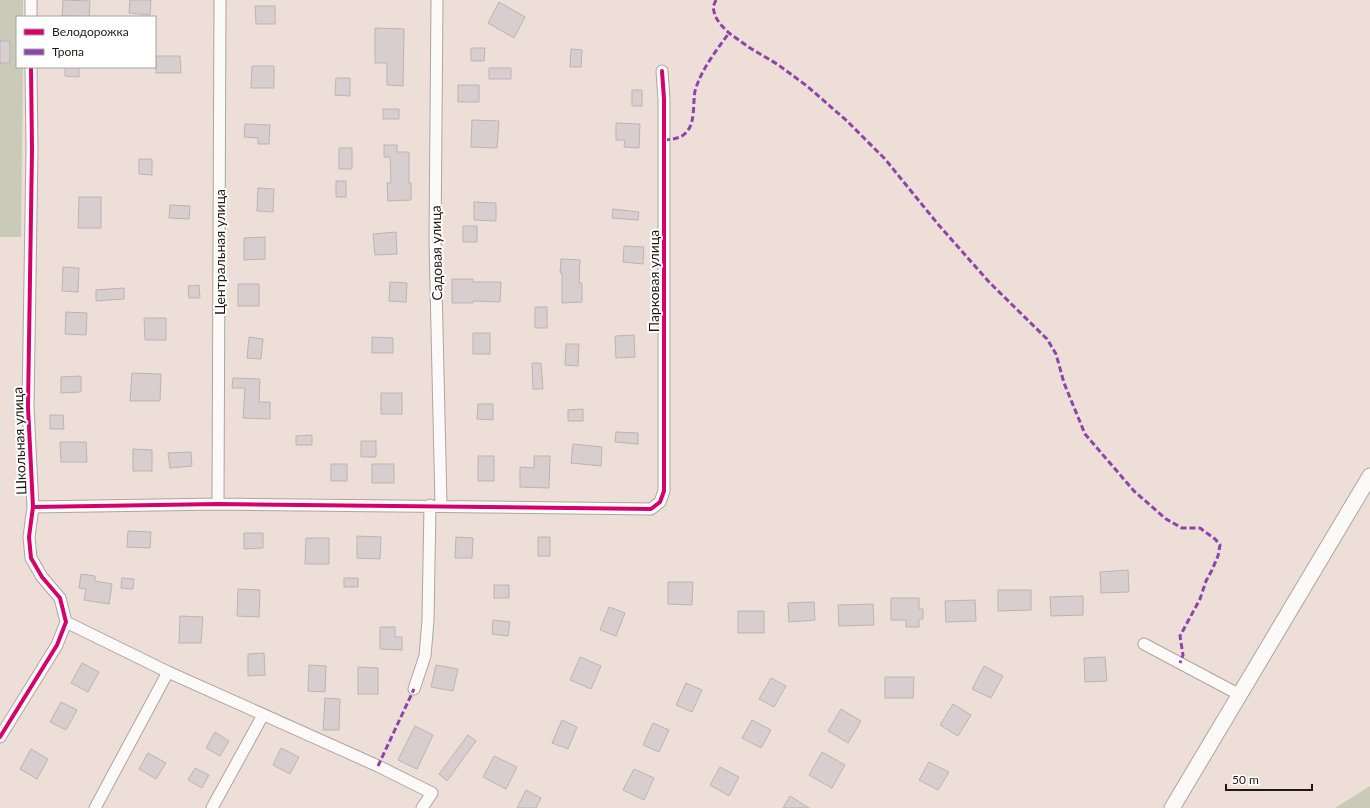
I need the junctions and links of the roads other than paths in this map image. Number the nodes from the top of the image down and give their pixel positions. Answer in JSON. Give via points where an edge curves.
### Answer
{"nodes":[{"id":1,"x":31,"y":0,"type":"edge"},
{"id":2,"x":220,"y":0,"type":"edge"},
{"id":3,"x":437,"y":0,"type":"edge"},
{"id":4,"x":31,"y":16,"type":"edge"},
{"id":5,"x":31,"y":68,"type":"edge"},
{"id":6,"x":662,"y":71,"type":"dead end"},
{"id":7,"x":1370,"y":476,"type":"edge"},
{"id":8,"x":218,"y":504,"type":"junction"},
{"id":9,"x":435,"y":505,"type":"junction"},
{"id":10,"x":33,"y":507,"type":"junction"},
{"id":11,"x":66,"y":622,"type":"junction"},
{"id":12,"x":1144,"y":644,"type":"dead end"},
{"id":13,"x":168,"y":672,"type":"junction"},
{"id":14,"x":414,"y":689,"type":"dead end"},
{"id":15,"x":1240,"y":694,"type":"junction"},
{"id":16,"x":263,"y":715,"type":"junction"},
{"id":17,"x":0,"y":737,"type":"edge"},
{"id":18,"x":95,"y":808,"type":"edge"},
{"id":19,"x":212,"y":808,"type":"edge"},
{"id":20,"x":422,"y":808,"type":"edge"},
{"id":21,"x":1172,"y":808,"type":"edge"}],
"edges":[{"from":1,"to":4,"type":"street"},
{"from":2,"to":8,"type":"street","name":"Центральная улица"},
{"from":3,"to":9,"type":"street","name":"Садовая улица"},
{"from":5,"to":10,"type":"street","name":"Школьная улица","via":[[28,407]]},
{"from":6,"to":9,"type":"street","name":"Парковая улица","via":[[664,491],[660,502],[651,509]]},
{"from":7,"to":15,"type":"main road"},
{"from":8,"to":9,"type":"street"},
{"from":8,"to":10,"type":"street"},
{"from":9,"to":14,"type":"street","name":"Садовая улица","via":[[425,656]]},
{"from":10,"to":11,"type":"street","name":"Школьная улица","via":[[29,537],[31,558],[42,577],[60,598]]},
{"from":11,"to":13,"type":"street"},
{"from":11,"to":17,"type":"street","via":[[57,645]]},
{"from":12,"to":15,"type":"street"},
{"from":13,"to":16,"type":"street"},
{"from":13,"to":18,"type":"street"},
{"from":15,"to":21,"type":"main road"},
{"from":16,"to":19,"type":"street"},
{"from":16,"to":20,"type":"street","via":[[432,793]]}]}
